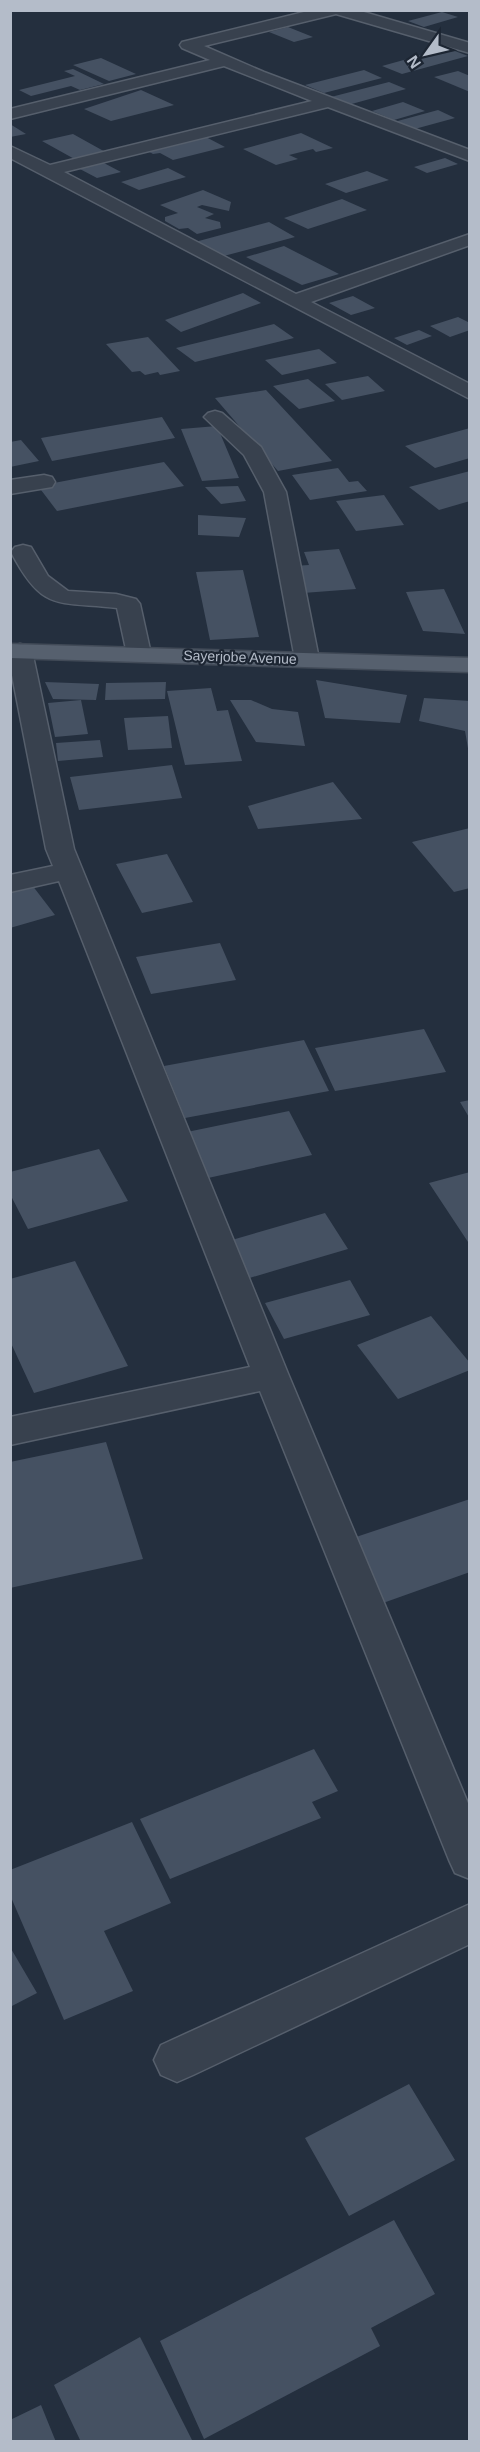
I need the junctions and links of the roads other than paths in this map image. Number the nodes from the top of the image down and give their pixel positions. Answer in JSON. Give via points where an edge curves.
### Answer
{"nodes":[{"id":1,"x":333,"y":10,"type":"edge"},
{"id":2,"x":339,"y":10,"type":"edge"},
{"id":3,"x":470,"y":48,"type":"edge"},
{"id":4,"x":225,"y":61,"type":"junction"},
{"id":5,"x":330,"y":102,"type":"junction"},
{"id":6,"x":10,"y":114,"type":"edge"},
{"id":7,"x":10,"y":151,"type":"edge"},
{"id":8,"x":470,"y":156,"type":"edge"},
{"id":9,"x":48,"y":171,"type":"junction"},
{"id":10,"x":470,"y":239,"type":"edge"},
{"id":11,"x":294,"y":301,"type":"junction"},
{"id":12,"x":470,"y":393,"type":"edge"},
{"id":13,"x":215,"y":417,"type":"dead end"},
{"id":14,"x":44,"y":482,"type":"dead end"},
{"id":15,"x":10,"y":488,"type":"edge"},
{"id":16,"x":23,"y":552,"type":"dead end"},
{"id":17,"x":15,"y":651,"type":"edge"},
{"id":18,"x":139,"y":654,"type":"junction"},
{"id":19,"x":307,"y":659,"type":"junction"},
{"id":20,"x":470,"y":665,"type":"edge"},
{"id":21,"x":69,"y":870,"type":"junction"},
{"id":22,"x":10,"y":884,"type":"edge"},
{"id":23,"x":271,"y":1376,"type":"junction"},
{"id":24,"x":10,"y":1431,"type":"edge"},
{"id":25,"x":470,"y":1860,"type":"edge"},
{"id":26,"x":470,"y":1923,"type":"edge"},
{"id":27,"x":177,"y":2060,"type":"dead end"}],
"edges":[{"from":1,"to":4,"type":"street","via":[[188,45]]},
{"from":2,"to":3,"type":"street"},
{"from":4,"to":5,"type":"street"},
{"from":4,"to":6,"type":"street"},
{"from":5,"to":8,"type":"street"},
{"from":5,"to":9,"type":"street"},
{"from":7,"to":9,"type":"street"},
{"from":9,"to":11,"type":"street"},
{"from":10,"to":11,"type":"street"},
{"from":11,"to":12,"type":"street"},
{"from":13,"to":19,"type":"street","via":[[253,453],[275,492]]},
{"from":14,"to":15,"type":"street"},
{"from":16,"to":18,"type":"street","via":[[39,581],[57,596],[75,600],[115,599],[128,604]]},
{"from":17,"to":18,"type":"main road","name":"Sayerjobe Avenue"},
{"from":17,"to":21,"type":"street","via":[[60,849]]},
{"from":18,"to":19,"type":"main road","name":"Sayerjobe Avenue"},
{"from":19,"to":20,"type":"main road","name":"Sayerjobe Avenue"},
{"from":21,"to":22,"type":"street"},
{"from":21,"to":23,"type":"street"},
{"from":23,"to":24,"type":"street"},
{"from":23,"to":25,"type":"street"},
{"from":26,"to":27,"type":"street"}]}
